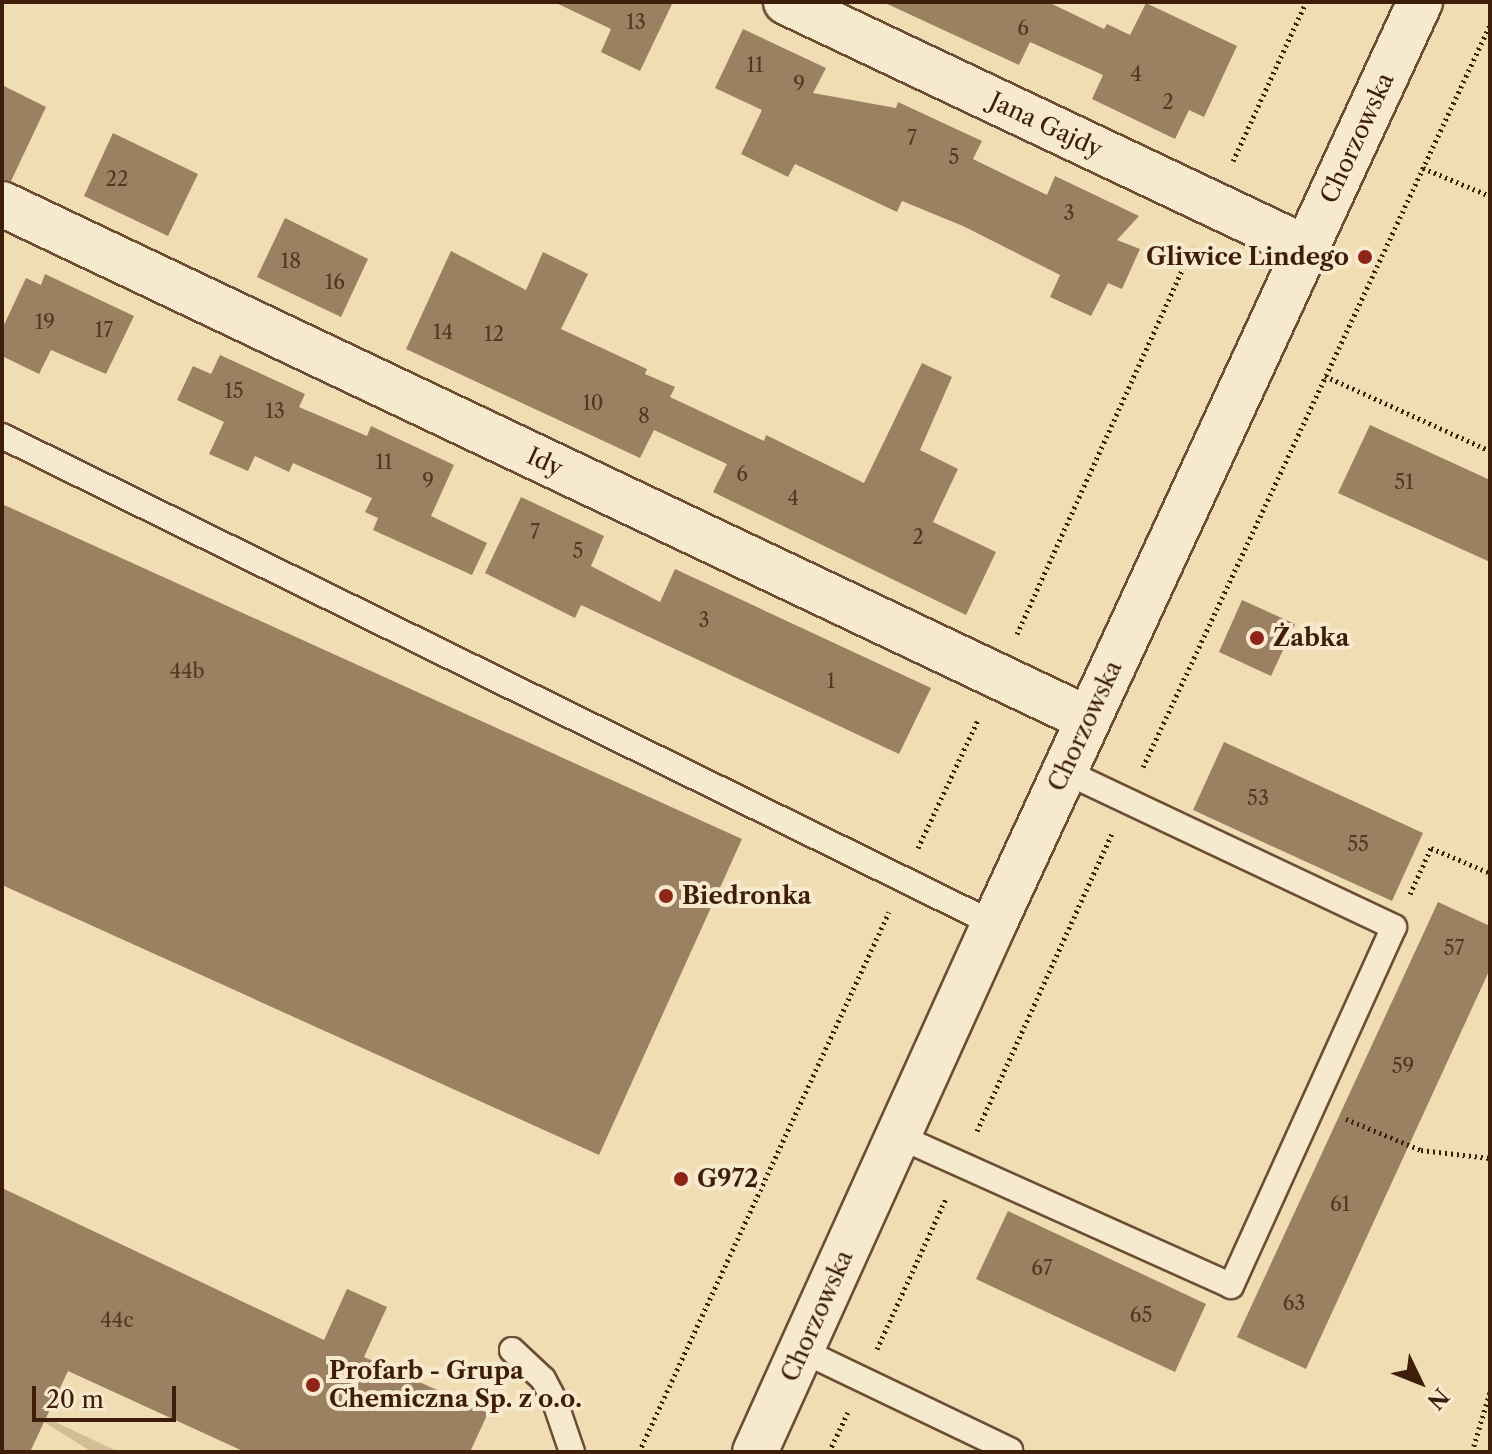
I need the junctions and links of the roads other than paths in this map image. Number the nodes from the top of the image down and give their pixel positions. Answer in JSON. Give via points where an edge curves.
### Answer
{"nodes":[{"id":1,"x":786,"y":2,"type":"edge"},
{"id":2,"x":1420,"y":2,"type":"edge"},
{"id":3,"x":2,"y":204,"type":"edge"},
{"id":4,"x":1306,"y":248,"type":"junction"},
{"id":5,"x":2,"y":436,"type":"edge"},
{"id":6,"x":1088,"y":719,"type":"junction"},
{"id":7,"x":1064,"y":771,"type":"junction"},
{"id":8,"x":994,"y":924,"type":"junction"},
{"id":9,"x":898,"y":1136,"type":"junction"},
{"id":10,"x":512,"y":1350,"type":"dead end"},
{"id":11,"x":801,"y":1350,"type":"junction"},
{"id":12,"x":1010,"y":1450,"type":"dead end"},
{"id":13,"x":572,"y":1452,"type":"edge"},
{"id":14,"x":755,"y":1452,"type":"edge"}],
"edges":[{"from":1,"to":4,"type":"street","name":"Jana Gajdy"},
{"from":2,"to":4,"type":"street","name":"Chorzowska"},
{"from":3,"to":6,"type":"street","name":"Idy"},
{"from":4,"to":6,"type":"street","name":"Chorzowska"},
{"from":5,"to":8,"type":"lane"},
{"from":6,"to":7,"type":"street","name":"Chorzowska"},
{"from":7,"to":8,"type":"street","name":"Chorzowska"},
{"from":7,"to":9,"type":"lane","via":[[1394,927],[1313,1106],[1231,1286]]},
{"from":8,"to":9,"type":"street","name":"Chorzowska"},
{"from":9,"to":11,"type":"street","name":"Chorzowska"},
{"from":10,"to":13,"type":"lane","via":[[543,1379]]},
{"from":11,"to":12,"type":"lane"},
{"from":11,"to":14,"type":"street","name":"Chorzowska"}]}
